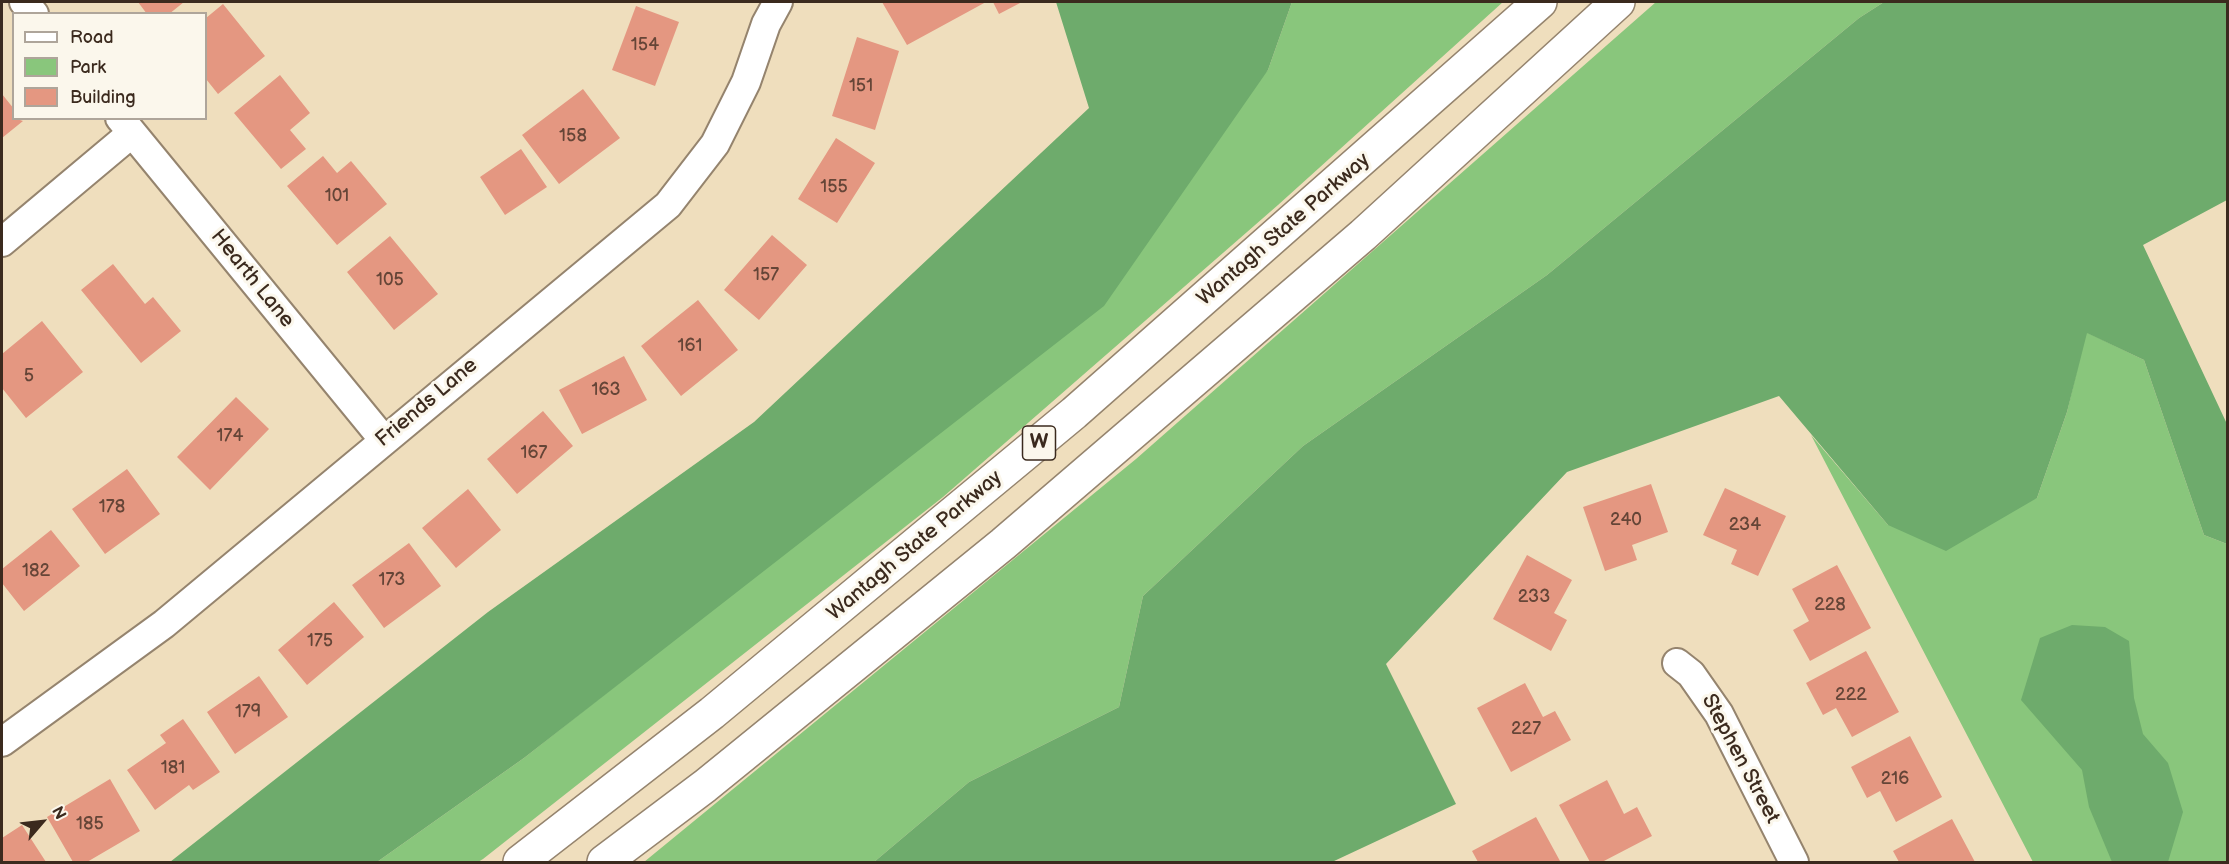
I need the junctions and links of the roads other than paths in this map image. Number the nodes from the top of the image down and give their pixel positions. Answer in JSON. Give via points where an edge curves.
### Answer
{"nodes":[{"id":1,"x":778,"y":2,"type":"edge"},
{"id":2,"x":1540,"y":2,"type":"edge"},
{"id":3,"x":1618,"y":2,"type":"edge"},
{"id":4,"x":126,"y":126,"type":"edge"},
{"id":5,"x":2,"y":243,"type":"edge"},
{"id":6,"x":383,"y":439,"type":"junction"},
{"id":7,"x":1677,"y":663,"type":"dead end"},
{"id":8,"x":2,"y":742,"type":"edge"},
{"id":9,"x":520,"y":862,"type":"edge"},
{"id":10,"x":604,"y":862,"type":"edge"},
{"id":11,"x":1794,"y":862,"type":"edge"}],
"edges":[{"from":1,"to":6,"type":"street","name":"Friends Lane","via":[[746,82],[715,144],[668,205]]},
{"from":2,"to":9,"type":"highway","name":"Wantagh State Parkway","number":"W","via":[[1074,413],[712,713]]},
{"from":3,"to":10,"type":"highway","number":"W","via":[[1364,235],[1003,544],[705,786]]},
{"from":4,"to":5,"type":"street"},
{"from":4,"to":6,"type":"street","name":"Hearth Lane"},
{"from":6,"to":8,"type":"street","name":"Friends Lane","via":[[164,624]]},
{"from":7,"to":11,"type":"street","name":"Stephen Street","via":[[1691,674],[1719,714]]}]}
